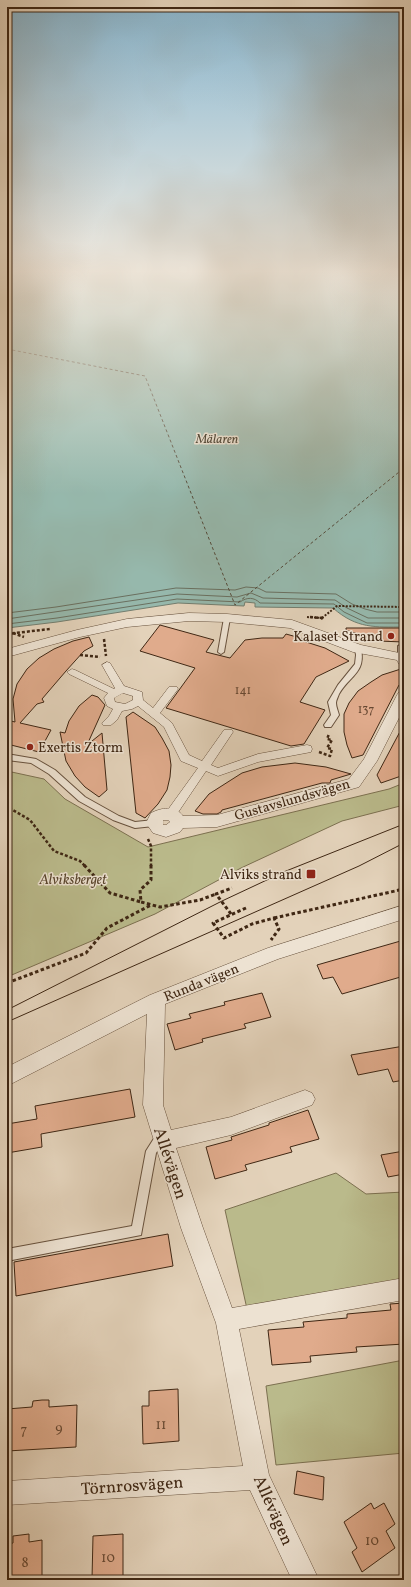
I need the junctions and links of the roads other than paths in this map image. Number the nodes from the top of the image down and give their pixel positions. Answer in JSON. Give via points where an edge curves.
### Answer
{"nodes":[{"id":1,"x":227,"y":618,"type":"junction"},
{"id":2,"x":358,"y":649,"type":"junction"},
{"id":3,"x":221,"y":652,"type":"dead end"},
{"id":4,"x":7,"y":653,"type":"edge"},
{"id":5,"x":403,"y":655,"type":"edge"},
{"id":6,"x":107,"y":665,"type":"dead end"},
{"id":7,"x":72,"y":672,"type":"dead end"},
{"id":8,"x":174,"y":689,"type":"dead end"},
{"id":9,"x":117,"y":691,"type":"junction"},
{"id":10,"x":404,"y":695,"type":"edge"},
{"id":11,"x":138,"y":701,"type":"junction"},
{"id":12,"x":118,"y":708,"type":"junction"},
{"id":13,"x":154,"y":714,"type":"junction"},
{"id":14,"x":107,"y":723,"type":"dead end"},
{"id":15,"x":329,"y":729,"type":"road end"},
{"id":16,"x":228,"y":732,"type":"dead end"},
{"id":17,"x":307,"y":749,"type":"road end"},
{"id":18,"x":7,"y":757,"type":"edge"},
{"id":19,"x":203,"y":767,"type":"junction"},
{"id":20,"x":174,"y":818,"type":"junction"},
{"id":21,"x":154,"y":823,"type":"joint"},
{"id":22,"x":404,"y":912,"type":"edge"},
{"id":23,"x":156,"y":1000,"type":"junction"},
{"id":24,"x":7,"y":1077,"type":"edge"},
{"id":25,"x":305,"y":1099,"type":"dead end"},
{"id":26,"x":163,"y":1138,"type":"junction"},
{"id":27,"x":7,"y":1255,"type":"edge"},
{"id":28,"x":404,"y":1289,"type":"edge"},
{"id":29,"x":226,"y":1320,"type":"junction"},
{"id":30,"x":258,"y":1477,"type":"junction"},
{"id":31,"x":7,"y":1493,"type":"edge"},
{"id":32,"x":306,"y":1580,"type":"edge"}],
"edges":[{"from":1,"to":2,"type":"street","via":[[292,624]]},
{"from":1,"to":3,"type":"lane"},
{"from":1,"to":4,"type":"street","via":[[189,617],[127,623]]},
{"from":2,"to":5,"type":"street"},
{"from":2,"to":15,"type":"lane","via":[[361,659],[356,670],[343,683],[332,702],[335,715]]},
{"from":6,"to":9,"type":"street"},
{"from":7,"to":9,"type":"street"},
{"from":8,"to":13,"type":"street"},
{"from":9,"to":11,"type":"street","via":[[130,689],[138,694]]},
{"from":9,"to":12,"type":"street","via":[[109,698],[111,704]]},
{"from":10,"to":20,"type":"street","name":"Gustavslundsvägen","via":[[370,761],[354,783],[217,821]]},
{"from":11,"to":12,"type":"street","via":[[130,707]]},
{"from":11,"to":13,"type":"street"},
{"from":12,"to":14,"type":"street"},
{"from":13,"to":19,"type":"street","via":[[168,725],[185,758]]},
{"from":16,"to":19,"type":"street"},
{"from":17,"to":19,"type":"street","via":[[241,763],[218,772]]},
{"from":18,"to":21,"type":"lane","name":"Gustavslundsvägen","via":[[34,761],[52,772],[82,799],[116,818],[135,825]]},
{"from":19,"to":20,"type":"street"},
{"from":20,"to":21,"type":"street","name":"Gustavslundsvägen","via":[[175,828],[166,831],[158,829]]},
{"from":22,"to":23,"type":"street","name":"Runda vägen","via":[[274,953]]},
{"from":23,"to":24,"type":"street","name":"Runda vägen"},
{"from":23,"to":26,"type":"street","name":"Allévägen","via":[[153,1105]]},
{"from":25,"to":26,"type":"street","via":[[231,1126]]},
{"from":26,"to":27,"type":"lane","via":[[151,1151],[137,1231]]},
{"from":26,"to":29,"type":"street","name":"Allévägen","via":[[192,1228]]},
{"from":28,"to":29,"type":"street"},
{"from":29,"to":30,"type":"street","name":"Allévägen"},
{"from":30,"to":31,"type":"street","name":"Törnrosvägen"},
{"from":30,"to":32,"type":"street","name":"Allévägen"}]}
